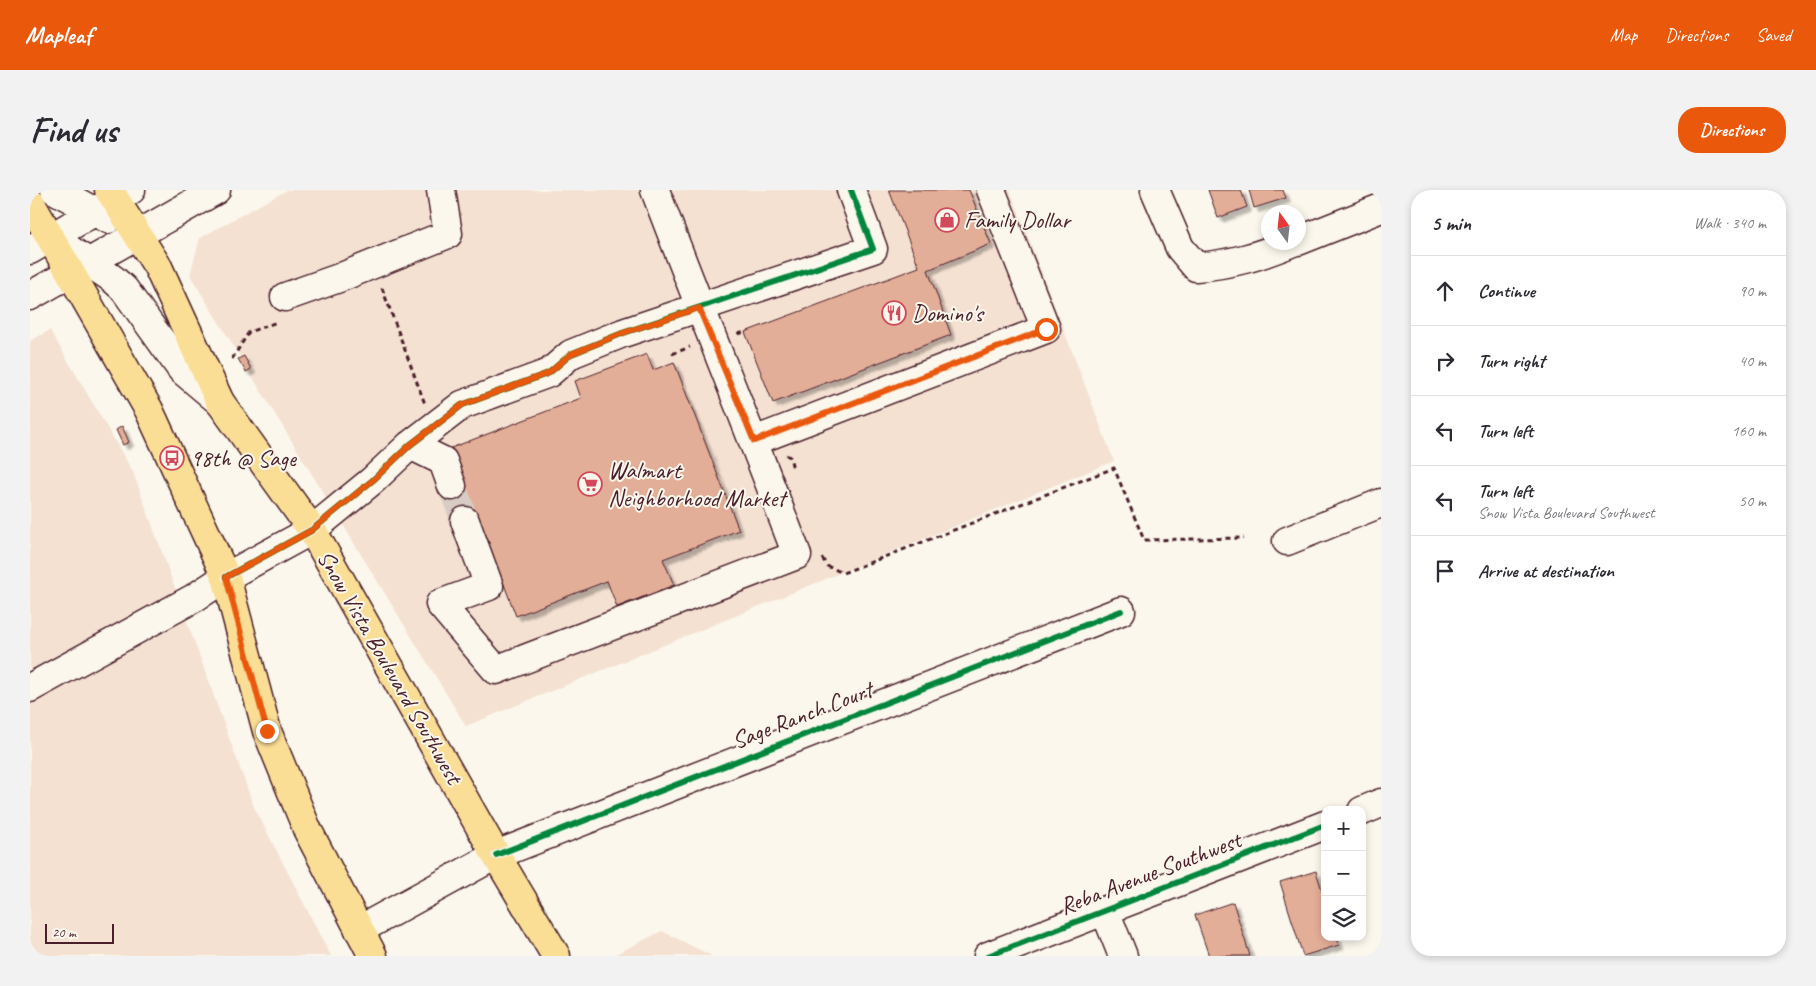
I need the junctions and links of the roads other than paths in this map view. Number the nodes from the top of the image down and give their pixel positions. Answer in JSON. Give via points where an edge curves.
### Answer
{"nodes":[{"id":1,"x":55,"y":190,"type":"edge"},
{"id":2,"x":216,"y":190,"type":"edge"},
{"id":3,"x":441,"y":190,"type":"edge"},
{"id":4,"x":655,"y":190,"type":"edge"},
{"id":5,"x":851,"y":190,"type":"edge"},
{"id":6,"x":991,"y":190,"type":"edge"},
{"id":7,"x":1155,"y":190,"type":"edge"},
{"id":8,"x":112,"y":198,"type":"edge"},
{"id":9,"x":30,"y":202,"type":"edge"},
{"id":10,"x":1381,"y":208,"type":"edge"},
{"id":11,"x":138,"y":235,"type":"junction"},
{"id":12,"x":1306,"y":237,"type":"edge"},
{"id":13,"x":41,"y":243,"type":"edge"},
{"id":14,"x":1274,"y":250,"type":"edge"},
{"id":15,"x":80,"y":268,"type":"junction"},
{"id":16,"x":30,"y":296,"type":"edge"},
{"id":17,"x":699,"y":308,"type":"junction"},
{"id":18,"x":284,"y":309,"type":"road end"},
{"id":19,"x":220,"y":402,"type":"junction"},
{"id":20,"x":754,"y":441,"type":"junction"},
{"id":21,"x":410,"y":445,"type":"junction"},
{"id":22,"x":452,"y":486,"type":"tunnel mouth"},
{"id":23,"x":1381,"y":503,"type":"edge"},
{"id":24,"x":465,"y":521,"type":"tunnel mouth"},
{"id":25,"x":312,"y":530,"type":"junction"},
{"id":26,"x":1287,"y":541,"type":"dead end"},
{"id":27,"x":226,"y":577,"type":"junction"},
{"id":28,"x":1121,"y":610,"type":"dead end"},
{"id":29,"x":30,"y":688,"type":"edge"},
{"id":30,"x":1321,"y":827,"type":"edge"},
{"id":31,"x":496,"y":855,"type":"junction"},
{"id":32,"x":1105,"y":910,"type":"junction"},
{"id":33,"x":359,"y":930,"type":"junction"},
{"id":34,"x":373,"y":956,"type":"edge"},
{"id":35,"x":556,"y":956,"type":"edge"},
{"id":36,"x":988,"y":956,"type":"edge"},
{"id":37,"x":1123,"y":956,"type":"edge"}],
"edges":[{"from":1,"to":8,"type":"street"},
{"from":2,"to":11,"type":"street"},
{"from":3,"to":18,"type":"street","via":[[448,234],[339,278]]},
{"from":4,"to":17,"type":"street"},
{"from":5,"to":17,"type":"street","via":[[872,250]]},
{"from":6,"to":20,"type":"street","via":[[1046,329]]},
{"from":7,"to":14,"type":"street","via":[[1180,248],[1196,268],[1227,264]]},
{"from":8,"to":11,"type":"main road","name":"Snow Vista Boulevard Southwest"},
{"from":8,"to":13,"type":"street"},
{"from":9,"to":13,"type":"main road"},
{"from":10,"to":12,"type":"street"},
{"from":11,"to":15,"type":"street"},
{"from":11,"to":19,"type":"main road","name":"Snow Vista Boulevard Southwest","via":[[158,267]]},
{"from":13,"to":15,"type":"main road"},
{"from":15,"to":16,"type":"street"},
{"from":15,"to":19,"type":"street","via":[[113,279],[124,289],[182,370]]},
{"from":15,"to":27,"type":"main road"},
{"from":17,"to":20,"type":"street"},
{"from":17,"to":21,"type":"street","via":[[571,354],[549,373],[462,405]]},
{"from":19,"to":25,"type":"main road","name":"Snow Vista Boulevard Southwest"},
{"from":20,"to":24,"type":"street","via":[[797,554],[496,670],[440,604],[489,586]]},
{"from":21,"to":22,"type":"street","via":[[443,461]]},
{"from":21,"to":25,"type":"street"},
{"from":23,"to":26,"type":"street"},
{"from":25,"to":27,"type":"street"},
{"from":25,"to":31,"type":"main road","name":"Snow Vista Boulevard Southwest"},
{"from":27,"to":29,"type":"street","via":[[194,598]]},
{"from":27,"to":33,"type":"main road","via":[[267,731],[307,829]]},
{"from":28,"to":31,"type":"street","name":"Sage Ranch Court"},
{"from":30,"to":32,"type":"street","name":"Reba Avenue Southwest"},
{"from":31,"to":33,"type":"street","name":"Sage Ranch Court"},
{"from":31,"to":35,"type":"main road","name":"Snow Vista Boulevard Southwest"},
{"from":32,"to":36,"type":"street","name":"Reba Avenue Southwest"},
{"from":32,"to":37,"type":"street"},
{"from":33,"to":34,"type":"main road"}]}
